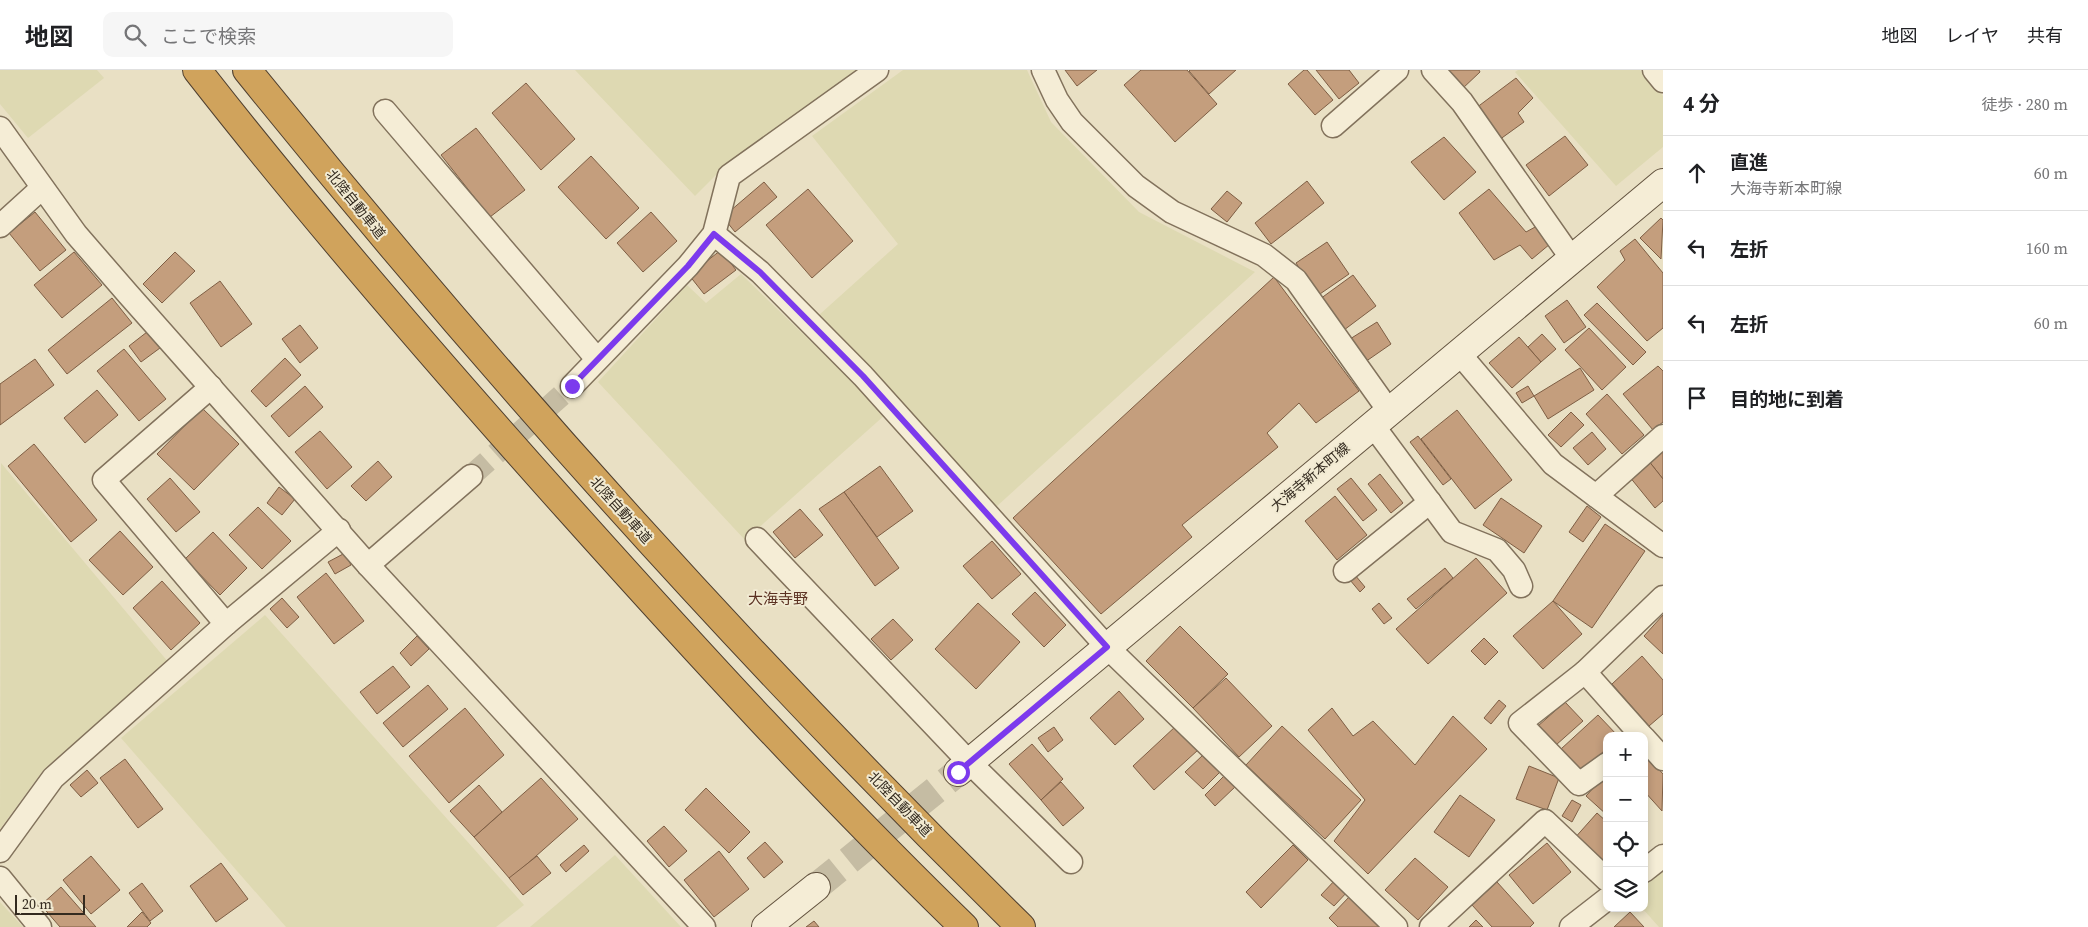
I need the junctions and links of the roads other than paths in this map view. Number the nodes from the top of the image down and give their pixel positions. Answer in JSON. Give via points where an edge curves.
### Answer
{"nodes":[{"id":1,"x":197,"y":70,"type":"edge"},
{"id":2,"x":247,"y":70,"type":"edge"},
{"id":3,"x":877,"y":70,"type":"edge"},
{"id":4,"x":1043,"y":70,"type":"edge"},
{"id":5,"x":1396,"y":70,"type":"edge"},
{"id":6,"x":1433,"y":70,"type":"edge"},
{"id":7,"x":1654,"y":70,"type":"edge"},
{"id":8,"x":1663,"y":81,"type":"edge"},
{"id":9,"x":385,"y":111,"type":"dead end"},
{"id":10,"x":1333,"y":126,"type":"dead end"},
{"id":11,"x":0,"y":128,"type":"edge"},
{"id":12,"x":1663,"y":183,"type":"edge"},
{"id":13,"x":42,"y":188,"type":"junction"},
{"id":14,"x":0,"y":226,"type":"edge"},
{"id":15,"x":714,"y":234,"type":"junction"},
{"id":16,"x":1572,"y":259,"type":"junction"},
{"id":17,"x":1459,"y":352,"type":"junction"},
{"id":18,"x":598,"y":359,"type":"junction"},
{"id":19,"x":572,"y":386,"type":"tunnel mouth"},
{"id":20,"x":211,"y":387,"type":"junction"},
{"id":21,"x":1381,"y":418,"type":"junction"},
{"id":22,"x":1663,"y":436,"type":"edge"},
{"id":23,"x":471,"y":476,"type":"tunnel mouth"},
{"id":24,"x":1596,"y":496,"type":"junction"},
{"id":25,"x":1430,"y":502,"type":"junction"},
{"id":26,"x":339,"y":530,"type":"junction"},
{"id":27,"x":757,"y":539,"type":"dead end"},
{"id":28,"x":1663,"y":546,"type":"edge"},
{"id":29,"x":368,"y":565,"type":"junction"},
{"id":30,"x":1345,"y":572,"type":"dead end"},
{"id":31,"x":1521,"y":586,"type":"dead end"},
{"id":32,"x":1663,"y":597,"type":"edge"},
{"id":33,"x":226,"y":624,"type":"junction"},
{"id":34,"x":1107,"y":647,"type":"junction"},
{"id":35,"x":1585,"y":672,"type":"junction"},
{"id":36,"x":1639,"y":732,"type":"edge"},
{"id":37,"x":1648,"y":742,"type":"edge"},
{"id":38,"x":1663,"y":759,"type":"edge"},
{"id":39,"x":963,"y":767,"type":"junction"},
{"id":40,"x":1603,"y":767,"type":"edge"},
{"id":41,"x":0,"y":851,"type":"edge"},
{"id":42,"x":1663,"y":856,"type":"edge"},
{"id":43,"x":1071,"y":862,"type":"dead end"},
{"id":44,"x":1648,"y":868,"type":"edge"},
{"id":45,"x":1603,"y":876,"type":"edge"},
{"id":46,"x":0,"y":878,"type":"edge"},
{"id":47,"x":816,"y":887,"type":"tunnel mouth"},
{"id":48,"x":1603,"y":902,"type":"edge"},
{"id":49,"x":40,"y":927,"type":"edge"},
{"id":50,"x":704,"y":927,"type":"edge"},
{"id":51,"x":766,"y":927,"type":"edge"},
{"id":52,"x":964,"y":927,"type":"edge"},
{"id":53,"x":1021,"y":927,"type":"edge"},
{"id":54,"x":1396,"y":927,"type":"edge"},
{"id":55,"x":1431,"y":927,"type":"edge"},
{"id":56,"x":1571,"y":927,"type":"edge"}],
"edges":[{"from":1,"to":52,"type":"highway","via":[[355,264],[556,495],[794,753]]},
{"from":2,"to":53,"type":"highway","name":"北陸自動車道","via":[[532,411],[692,588]]},
{"from":3,"to":15,"type":"street","via":[[729,176]]},
{"from":4,"to":21,"type":"street","via":[[1072,122],[1136,186],[1172,212],[1264,255],[1296,280]]},
{"from":5,"to":10,"type":"street"},
{"from":6,"to":16,"type":"street","via":[[1462,102]]},
{"from":7,"to":8,"type":"street"},
{"from":9,"to":18,"type":"street"},
{"from":11,"to":13,"type":"street"},
{"from":12,"to":16,"type":"main road","name":"大海寺新本町線"},
{"from":13,"to":14,"type":"street"},
{"from":13,"to":20,"type":"street","via":[[76,234]]},
{"from":15,"to":18,"type":"street","via":[[688,266]]},
{"from":15,"to":34,"type":"street","via":[[760,272],[863,376]]},
{"from":16,"to":17,"type":"main road","name":"大海寺新本町線"},
{"from":17,"to":21,"type":"main road","name":"大海寺新本町線"},
{"from":17,"to":24,"type":"street","via":[[1553,464]]},
{"from":18,"to":19,"type":"street"},
{"from":20,"to":26,"type":"street"},
{"from":20,"to":33,"type":"street","via":[[104,480]]},
{"from":21,"to":25,"type":"street"},
{"from":21,"to":34,"type":"main road","name":"大海寺新本町線"},
{"from":22,"to":24,"type":"street"},
{"from":23,"to":29,"type":"street"},
{"from":24,"to":28,"type":"street"},
{"from":25,"to":30,"type":"street"},
{"from":25,"to":31,"type":"street","via":[[1452,532],[1497,550],[1514,570]]},
{"from":26,"to":29,"type":"street"},
{"from":26,"to":33,"type":"street"},
{"from":27,"to":39,"type":"street"},
{"from":29,"to":50,"type":"street"},
{"from":32,"to":35,"type":"street"},
{"from":33,"to":41,"type":"street","via":[[53,778]]},
{"from":34,"to":39,"type":"main road","name":"大海寺新本町線"},
{"from":34,"to":54,"type":"street"},
{"from":35,"to":36,"type":"street"},
{"from":35,"to":40,"type":"street","via":[[1520,723],[1579,784]]},
{"from":37,"to":38,"type":"street"},
{"from":39,"to":43,"type":"street"},
{"from":42,"to":44,"type":"street"},
{"from":45,"to":55,"type":"street","via":[[1545,822]]},
{"from":46,"to":49,"type":"street"},
{"from":47,"to":51,"type":"main road"},
{"from":48,"to":56,"type":"street"}]}
